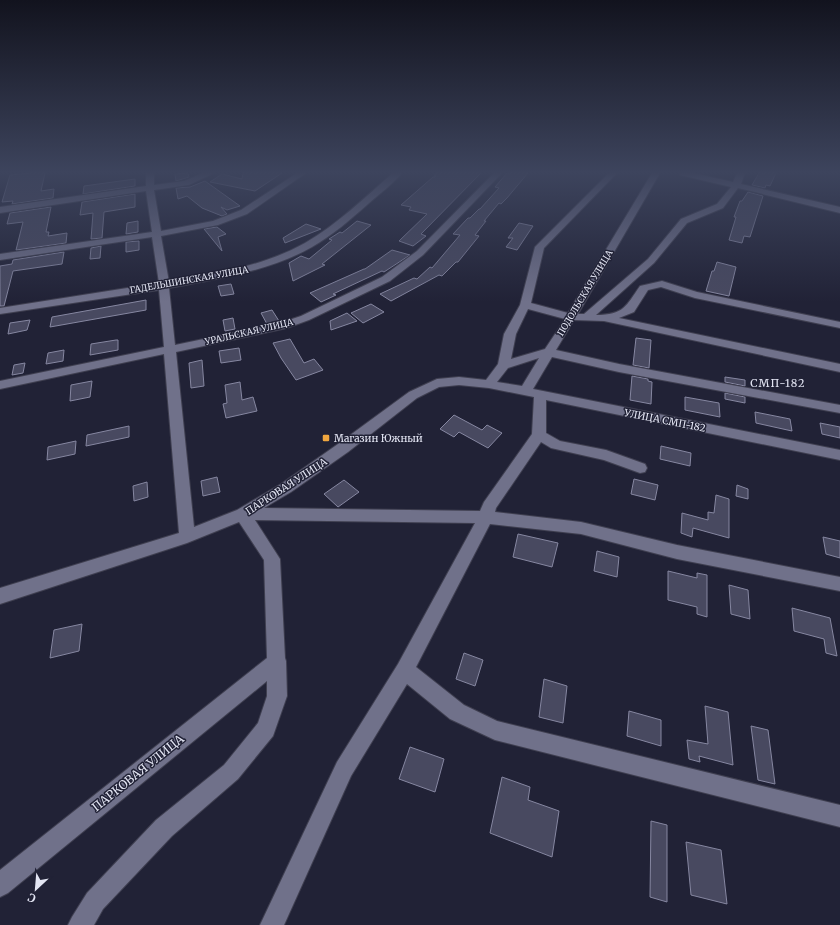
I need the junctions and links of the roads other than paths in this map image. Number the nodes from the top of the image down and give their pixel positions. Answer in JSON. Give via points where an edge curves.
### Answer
{"nodes":[{"id":1,"x":154,"y":216,"type":"edge"},
{"id":2,"x":234,"y":216,"type":"edge"},
{"id":3,"x":348,"y":216,"type":"edge"},
{"id":4,"x":456,"y":216,"type":"edge"},
{"id":5,"x":570,"y":216,"type":"edge"},
{"id":6,"x":631,"y":216,"type":"edge"},
{"id":7,"x":696,"y":216,"type":"edge"},
{"id":8,"x":157,"y":234,"type":"junction"},
{"id":9,"x":0,"y":257,"type":"edge"},
{"id":10,"x":164,"y":285,"type":"junction"},
{"id":11,"x":525,"y":305,"type":"junction"},
{"id":12,"x":0,"y":311,"type":"edge"},
{"id":13,"x":572,"y":317,"type":"junction"},
{"id":14,"x":586,"y":318,"type":"junction"},
{"id":15,"x":602,"y":318,"type":"junction"},
{"id":16,"x":840,"y":325,"type":"edge"},
{"id":17,"x":169,"y":351,"type":"junction"},
{"id":18,"x":548,"y":352,"type":"junction"},
{"id":19,"x":504,"y":365,"type":"junction"},
{"id":20,"x":840,"y":368,"type":"edge"},
{"id":21,"x":489,"y":384,"type":"junction"},
{"id":22,"x":0,"y":385,"type":"edge"},
{"id":23,"x":532,"y":393,"type":"junction"},
{"id":24,"x":840,"y":409,"type":"edge"},
{"id":25,"x":539,"y":435,"type":"junction"},
{"id":26,"x":840,"y":455,"type":"edge"},
{"id":27,"x":640,"y":468,"type":"dead end"},
{"id":28,"x":242,"y":514,"type":"junction"},
{"id":29,"x":486,"y":517,"type":"junction"},
{"id":30,"x":187,"y":537,"type":"junction"},
{"id":31,"x":840,"y":584,"type":"edge"},
{"id":32,"x":0,"y":596,"type":"edge"},
{"id":33,"x":277,"y":661,"type":"junction"},
{"id":34,"x":405,"y":670,"type":"junction"},
{"id":35,"x":840,"y":816,"type":"edge"},
{"id":36,"x":0,"y":885,"type":"edge"},
{"id":37,"x":80,"y":925,"type":"edge"},
{"id":38,"x":272,"y":925,"type":"edge"}],
"edges":[{"from":1,"to":8,"type":"street"},
{"from":2,"to":8,"type":"street","via":[[215,223]]},
{"from":3,"to":10,"type":"street","name":"ГАДЕЛЬШИНСКАЯ УЛИЦА","via":[[297,251],[249,269]]},
{"from":4,"to":17,"type":"street","name":"УРАЛЬСКАЯ УЛИЦА","via":[[420,253],[386,279],[305,318],[283,326]]},
{"from":5,"to":11,"type":"street","via":[[540,247]]},
{"from":6,"to":13,"type":"street","name":"ПОДОЛЬСКАЯ УЛИЦА"},
{"from":7,"to":14,"type":"street","via":[[684,221],[651,261]]},
{"from":8,"to":9,"type":"street"},
{"from":8,"to":10,"type":"street"},
{"from":10,"to":12,"type":"street","name":"ГАДЕЛЬШИНСКАЯ УЛИЦА"},
{"from":10,"to":17,"type":"street"},
{"from":11,"to":13,"type":"street"},
{"from":11,"to":19,"type":"street","via":[[510,334]]},
{"from":13,"to":14,"type":"street"},
{"from":13,"to":18,"type":"street","name":"ПОДОЛЬСКАЯ УЛИЦА"},
{"from":14,"to":15,"type":"street"},
{"from":15,"to":16,"type":"street","via":[[630,310],[644,288],[662,284],[695,295]]},
{"from":15,"to":20,"type":"street"},
{"from":17,"to":22,"type":"street","name":"УРАЛЬСКАЯ УЛИЦА"},
{"from":17,"to":30,"type":"street"},
{"from":18,"to":19,"type":"street"},
{"from":18,"to":23,"type":"street","name":"ПОДОЛЬСКАЯ УЛИЦА"},
{"from":18,"to":24,"type":"street"},
{"from":19,"to":21,"type":"street"},
{"from":21,"to":23,"type":"street","name":"УЛИЦА СМП-182"},
{"from":21,"to":28,"type":"street","name":"ПАРКОВАЯ УЛИЦА","via":[[459,381],[437,383],[413,395],[286,488]]},
{"from":23,"to":25,"type":"street"},
{"from":23,"to":26,"type":"street","name":"УЛИЦА СМП-182"},
{"from":25,"to":27,"type":"street","via":[[556,445],[606,455]]},
{"from":25,"to":29,"type":"street","via":[[489,506]]},
{"from":28,"to":29,"type":"street"},
{"from":28,"to":30,"type":"street","name":"ПАРКОВАЯ УЛИЦА"},
{"from":28,"to":33,"type":"street","via":[[272,559]]},
{"from":29,"to":31,"type":"street","via":[[581,528],[677,552]]},
{"from":29,"to":34,"type":"street"},
{"from":30,"to":32,"type":"street","name":"ПАРКОВАЯ УЛИЦА"},
{"from":33,"to":36,"type":"street","name":"ПАРКОВАЯ УЛИЦА"},
{"from":33,"to":37,"type":"street","via":[[277,696],[266,730],[231,772],[164,828],[95,901]]},
{"from":34,"to":35,"type":"street","via":[[457,712],[495,730]]},
{"from":34,"to":38,"type":"street","via":[[344,769]]}]}
